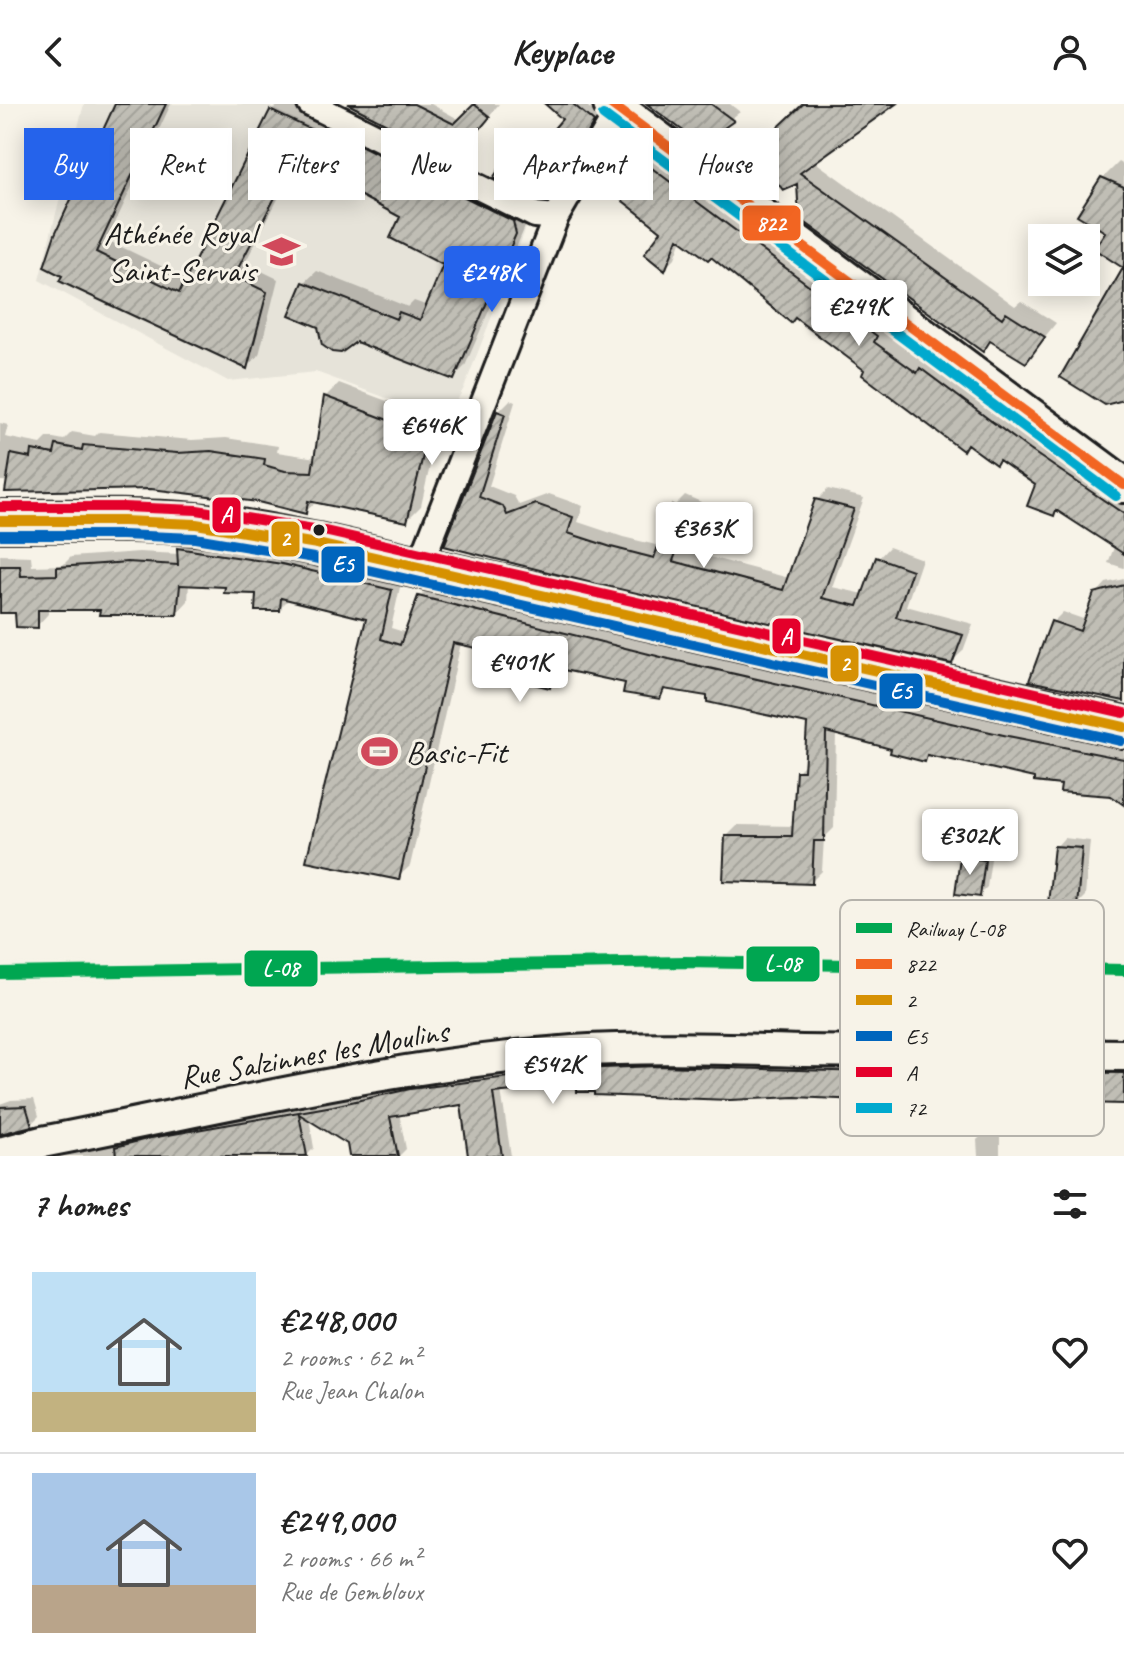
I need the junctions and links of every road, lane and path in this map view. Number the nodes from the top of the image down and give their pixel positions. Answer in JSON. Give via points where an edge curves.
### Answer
{"nodes":[{"id":1,"x":310,"y":104,"type":"edge"},
{"id":2,"x":617,"y":106,"type":"edge"},
{"id":3,"x":556,"y":217,"type":"junction"},
{"id":4,"x":1124,"y":485,"type":"edge"},
{"id":5,"x":0,"y":521,"type":"edge"},
{"id":6,"x":419,"y":568,"type":"junction"},
{"id":7,"x":1124,"y":727,"type":"edge"},
{"id":8,"x":840,"y":1051,"type":"edge"},
{"id":9,"x":1104,"y":1055,"type":"edge"},
{"id":10,"x":1124,"y":1055,"type":"edge"},
{"id":11,"x":0,"y":1153,"type":"edge"}],
"edges":[{"from":1,"to":3,"type":"street","via":[[535,215]]},
{"from":2,"to":3,"type":"street"},
{"from":2,"to":4,"type":"main road"},
{"from":3,"to":6,"type":"street"},
{"from":5,"to":6,"type":"main road","via":[[195,524]]},
{"from":6,"to":7,"type":"main road"},
{"from":8,"to":11,"type":"street","name":"Rue Salzinnes les Moulins","via":[[576,1051],[453,1064]]},
{"from":9,"to":10,"type":"street","name":"Rue Salzinnes les Moulins"}]}
